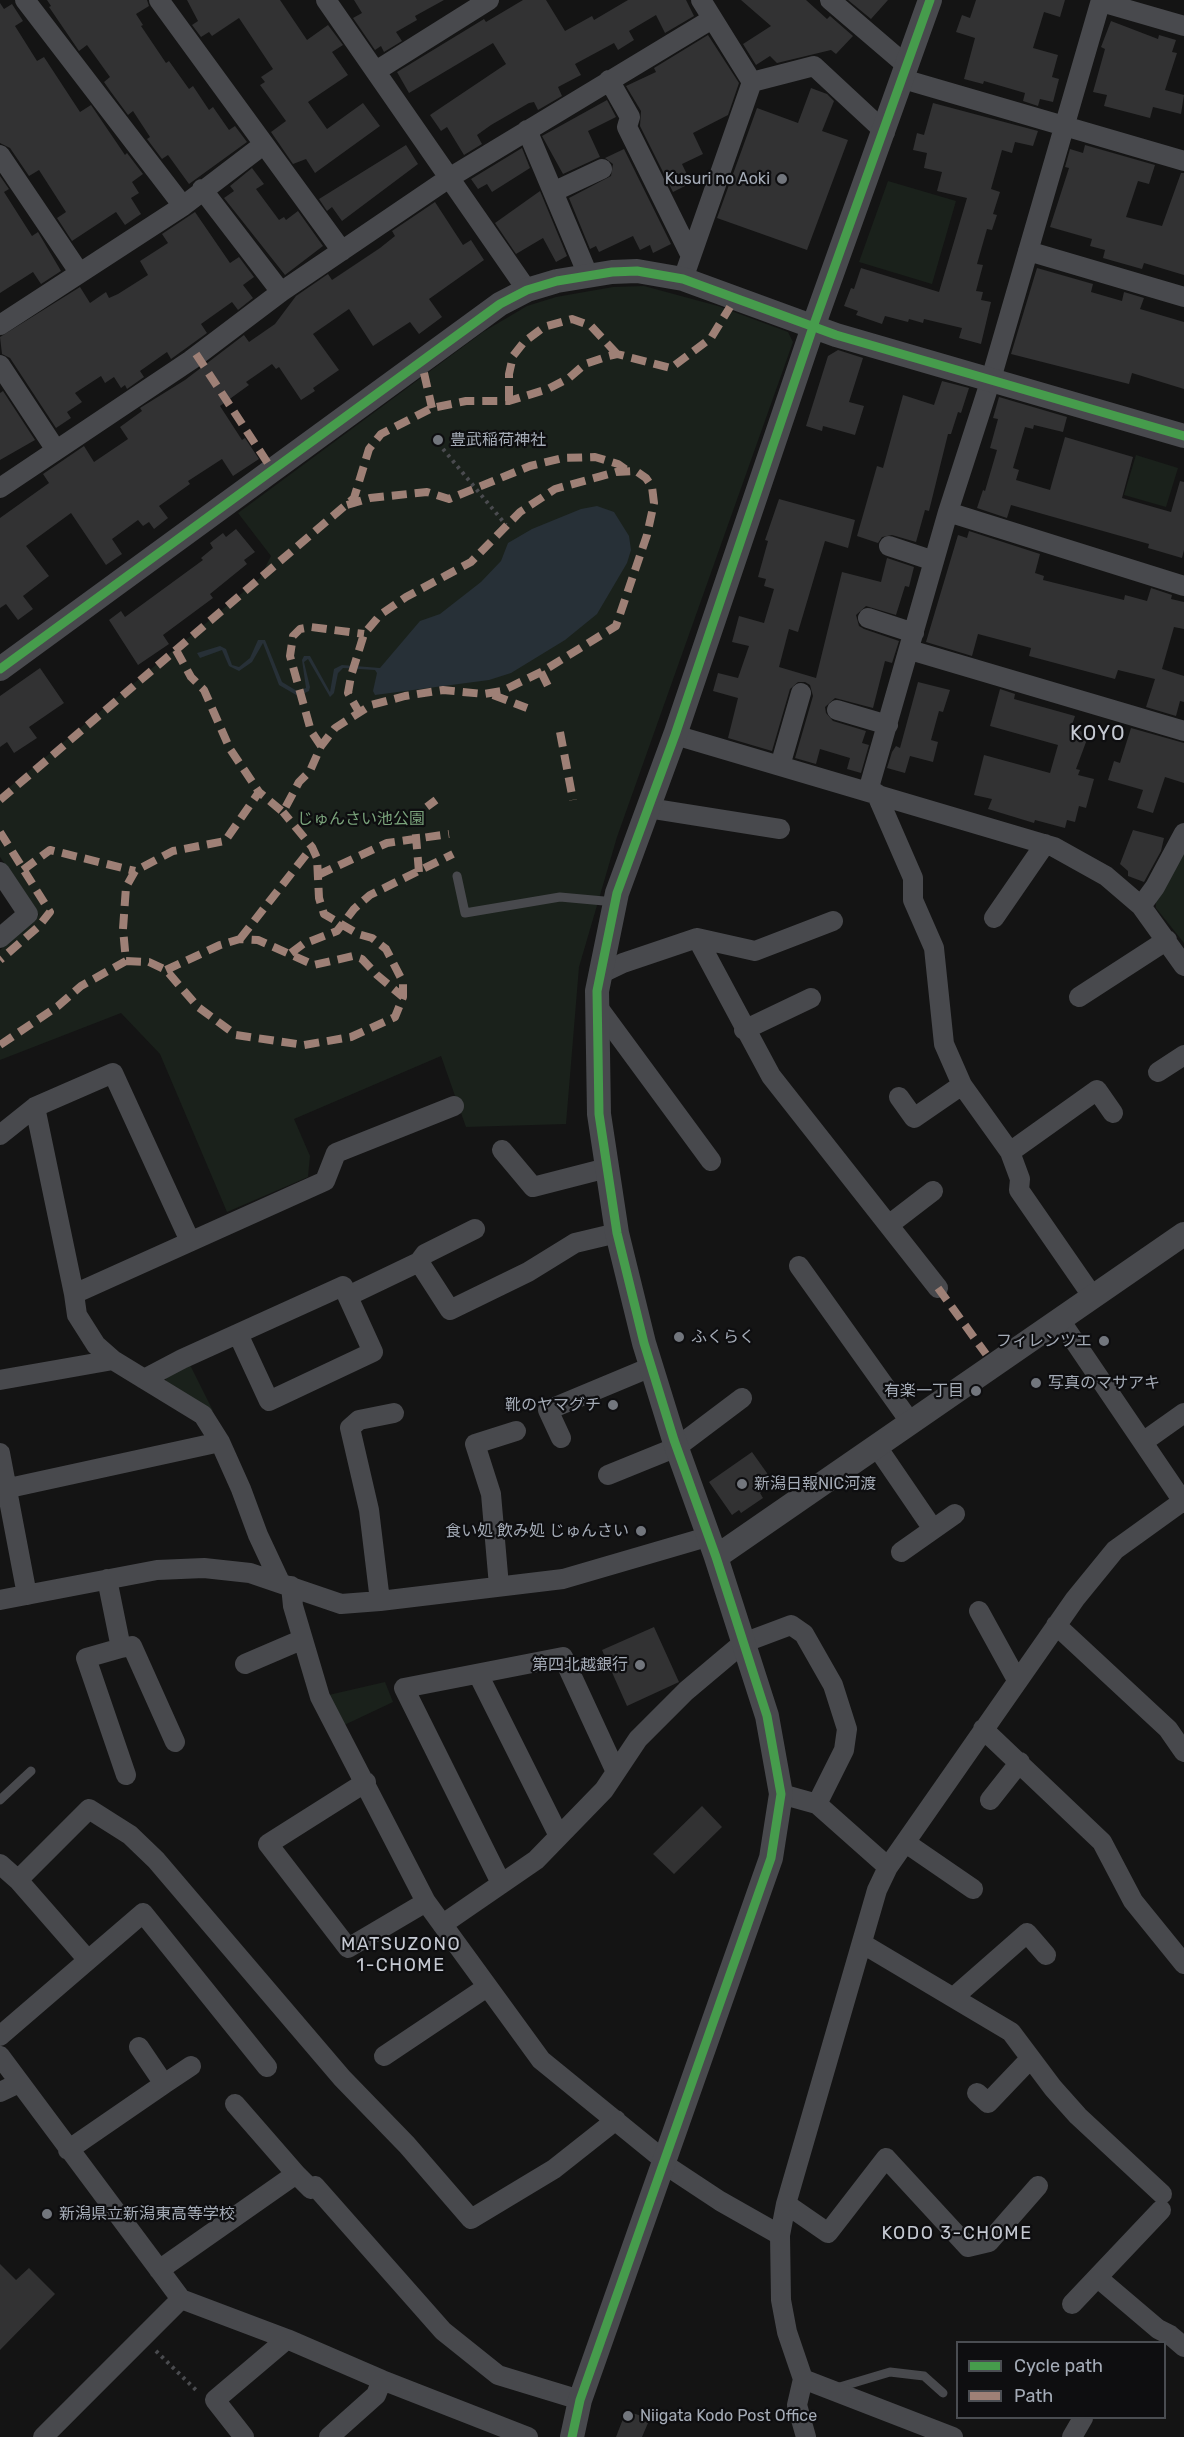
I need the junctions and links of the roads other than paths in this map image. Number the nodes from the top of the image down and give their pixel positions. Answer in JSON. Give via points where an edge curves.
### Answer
{"nodes":[{"id":1,"x":25,"y":0,"type":"edge"},
{"id":2,"x":159,"y":0,"type":"edge"},
{"id":3,"x":326,"y":0,"type":"edge"},
{"id":4,"x":489,"y":0,"type":"edge"},
{"id":5,"x":701,"y":0,"type":"edge"},
{"id":6,"x":831,"y":0,"type":"edge"},
{"id":7,"x":930,"y":0,"type":"edge"},
{"id":8,"x":1101,"y":1,"type":"edge"},
{"id":9,"x":712,"y":19,"type":"junction"},
{"id":10,"x":1184,"y":26,"type":"edge"},
{"id":11,"x":376,"y":71,"type":"junction"},
{"id":12,"x":905,"y":72,"type":"junction"},
{"id":13,"x":609,"y":80,"type":"junction"},
{"id":14,"x":752,"y":82,"type":"junction"},
{"id":15,"x":1065,"y":125,"type":"junction"},
{"id":16,"x":527,"y":130,"type":"junction"},
{"id":17,"x":885,"y":132,"type":"junction"},
{"id":18,"x":263,"y":145,"type":"junction"},
{"id":19,"x":0,"y":154,"type":"edge"},
{"id":20,"x":1184,"y":161,"type":"edge"},
{"id":21,"x":602,"y":169,"type":"dead end"},
{"id":22,"x":449,"y":178,"type":"junction"},
{"id":23,"x":202,"y":189,"type":"junction"},
{"id":24,"x":553,"y":192,"type":"junction"},
{"id":25,"x":183,"y":206,"type":"junction"},
{"id":26,"x":342,"y":251,"type":"junction"},
{"id":27,"x":1028,"y":251,"type":"junction"},
{"id":28,"x":690,"y":254,"type":"junction"},
{"id":29,"x":79,"y":272,"type":"junction"},
{"id":30,"x":588,"y":275,"type":"junction"},
{"id":31,"x":683,"y":279,"type":"junction"},
{"id":32,"x":526,"y":290,"type":"junction"},
{"id":33,"x":280,"y":292,"type":"junction"},
{"id":34,"x":1184,"y":297,"type":"edge"},
{"id":35,"x":0,"y":325,"type":"edge"},
{"id":36,"x":813,"y":327,"type":"junction"},
{"id":37,"x":0,"y":365,"type":"edge"},
{"id":38,"x":990,"y":379,"type":"junction"},
{"id":39,"x":1184,"y":436,"type":"edge"},
{"id":40,"x":56,"y":450,"type":"junction"},
{"id":41,"x":0,"y":489,"type":"edge"},
{"id":42,"x":948,"y":512,"type":"junction"},
{"id":43,"x":889,"y":546,"type":"dead end"},
{"id":44,"x":934,"y":561,"type":"junction"},
{"id":45,"x":1184,"y":586,"type":"edge"},
{"id":46,"x":867,"y":618,"type":"dead end"},
{"id":47,"x":912,"y":641,"type":"junction"},
{"id":48,"x":0,"y":669,"type":"edge"},
{"id":49,"x":801,"y":693,"type":"dead end"},
{"id":50,"x":837,"y":711,"type":"dead end"},
{"id":51,"x":888,"y":725,"type":"junction"},
{"id":52,"x":1184,"y":731,"type":"edge"},
{"id":53,"x":675,"y":735,"type":"junction"},
{"id":54,"x":780,"y":766,"type":"junction"},
{"id":55,"x":872,"y":792,"type":"junction"},
{"id":56,"x":648,"y":808,"type":"junction"},
{"id":57,"x":780,"y":829,"type":"dead end"},
{"id":58,"x":1184,"y":833,"type":"edge"},
{"id":59,"x":1045,"y":844,"type":"junction"},
{"id":60,"x":0,"y":872,"type":"edge"},
{"id":61,"x":457,"y":876,"type":"dead end"},
{"id":62,"x":615,"y":902,"type":"junction"},
{"id":63,"x":1142,"y":906,"type":"junction"},
{"id":64,"x":994,"y":918,"type":"dead end"},
{"id":65,"x":833,"y":921,"type":"dead end"},
{"id":66,"x":0,"y":938,"type":"edge"},
{"id":67,"x":697,"y":938,"type":"junction"},
{"id":68,"x":1167,"y":940,"type":"junction"},
{"id":69,"x":1184,"y":966,"type":"edge"},
{"id":70,"x":600,"y":974,"type":"junction"},
{"id":71,"x":1079,"y":996,"type":"dead end"},
{"id":72,"x":812,"y":998,"type":"dead end"},
{"id":73,"x":597,"y":1006,"type":"junction"},
{"id":74,"x":744,"y":1030,"type":"junction"},
{"id":75,"x":1184,"y":1055,"type":"edge"},
{"id":76,"x":1158,"y":1072,"type":"dead end"},
{"id":77,"x":962,"y":1085,"type":"junction"},
{"id":78,"x":899,"y":1097,"type":"dead end"},
{"id":79,"x":454,"y":1106,"type":"dead end"},
{"id":80,"x":35,"y":1107,"type":"junction"},
{"id":81,"x":1113,"y":1113,"type":"dead end"},
{"id":82,"x":0,"y":1135,"type":"edge"},
{"id":83,"x":502,"y":1150,"type":"dead end"},
{"id":84,"x":1010,"y":1152,"type":"junction"},
{"id":85,"x":711,"y":1161,"type":"dead end"},
{"id":86,"x":607,"y":1168,"type":"junction"},
{"id":87,"x":933,"y":1191,"type":"dead end"},
{"id":88,"x":890,"y":1224,"type":"junction"},
{"id":89,"x":475,"y":1229,"type":"dead end"},
{"id":90,"x":617,"y":1233,"type":"junction"},
{"id":91,"x":1184,"y":1234,"type":"edge"},
{"id":92,"x":190,"y":1241,"type":"junction"},
{"id":93,"x":419,"y":1263,"type":"junction"},
{"id":94,"x":799,"y":1266,"type":"dead end"},
{"id":95,"x":938,"y":1288,"type":"dead end"},
{"id":96,"x":74,"y":1294,"type":"junction"},
{"id":97,"x":348,"y":1296,"type":"junction"},
{"id":98,"x":1093,"y":1297,"type":"junction"},
{"id":99,"x":1060,"y":1320,"type":"junction"},
{"id":100,"x":238,"y":1334,"type":"junction"},
{"id":101,"x":112,"y":1360,"type":"junction"},
{"id":102,"x":651,"y":1367,"type":"junction"},
{"id":103,"x":144,"y":1378,"type":"junction"},
{"id":104,"x":0,"y":1380,"type":"edge"},
{"id":105,"x":742,"y":1398,"type":"dead end"},
{"id":106,"x":394,"y":1413,"type":"dead end"},
{"id":107,"x":1184,"y":1413,"type":"edge"},
{"id":108,"x":911,"y":1423,"type":"junction"},
{"id":109,"x":516,"y":1431,"type":"dead end"},
{"id":110,"x":561,"y":1438,"type":"dead end"},
{"id":111,"x":220,"y":1442,"type":"junction"},
{"id":112,"x":1143,"y":1442,"type":"junction"},
{"id":113,"x":677,"y":1447,"type":"junction"},
{"id":114,"x":877,"y":1447,"type":"junction"},
{"id":115,"x":0,"y":1453,"type":"edge"},
{"id":116,"x":608,"y":1475,"type":"dead end"},
{"id":117,"x":4,"y":1490,"type":"edge"},
{"id":118,"x":1183,"y":1502,"type":"edge"},
{"id":119,"x":955,"y":1514,"type":"dead end"},
{"id":120,"x":933,"y":1529,"type":"junction"},
{"id":121,"x":711,"y":1547,"type":"junction"},
{"id":122,"x":901,"y":1552,"type":"dead end"},
{"id":123,"x":107,"y":1579,"type":"junction"},
{"id":124,"x":286,"y":1584,"type":"junction"},
{"id":125,"x":499,"y":1586,"type":"junction"},
{"id":126,"x":27,"y":1594,"type":"junction"},
{"id":127,"x":0,"y":1600,"type":"edge"},
{"id":128,"x":380,"y":1600,"type":"junction"},
{"id":129,"x":979,"y":1611,"type":"dead end"},
{"id":130,"x":1056,"y":1625,"type":"junction"},
{"id":131,"x":301,"y":1640,"type":"junction"},
{"id":132,"x":743,"y":1643,"type":"junction"},
{"id":133,"x":122,"y":1648,"type":"junction"},
{"id":134,"x":245,"y":1664,"type":"dead end"},
{"id":135,"x":478,"y":1674,"type":"junction"},
{"id":136,"x":1017,"y":1680,"type":"junction"},
{"id":137,"x":983,"y":1729,"type":"junction"},
{"id":138,"x":175,"y":1742,"type":"dead end"},
{"id":139,"x":1184,"y":1752,"type":"edge"},
{"id":140,"x":1020,"y":1762,"type":"junction"},
{"id":141,"x":31,"y":1771,"type":"dead end"},
{"id":142,"x":616,"y":1772,"type":"junction"},
{"id":143,"x":126,"y":1775,"type":"dead end"},
{"id":144,"x":366,"y":1782,"type":"junction"},
{"id":145,"x":781,"y":1794,"type":"junction"},
{"id":146,"x":0,"y":1800,"type":"edge"},
{"id":147,"x":990,"y":1800,"type":"dead end"},
{"id":148,"x":817,"y":1804,"type":"junction"},
{"id":149,"x":559,"y":1836,"type":"junction"},
{"id":150,"x":906,"y":1843,"type":"junction"},
{"id":151,"x":0,"y":1864,"type":"edge"},
{"id":152,"x":888,"y":1867,"type":"junction"},
{"id":153,"x":18,"y":1880,"type":"junction"},
{"id":154,"x":501,"y":1883,"type":"junction"},
{"id":155,"x":973,"y":1889,"type":"dead end"},
{"id":156,"x":426,"y":1902,"type":"junction"},
{"id":157,"x":443,"y":1924,"type":"junction"},
{"id":158,"x":864,"y":1944,"type":"junction"},
{"id":159,"x":1046,"y":1955,"type":"dead end"},
{"id":160,"x":88,"y":1960,"type":"junction"},
{"id":161,"x":1184,"y":1964,"type":"edge"},
{"id":162,"x":487,"y":1987,"type":"junction"},
{"id":163,"x":954,"y":1997,"type":"junction"},
{"id":164,"x":0,"y":2036,"type":"edge"},
{"id":165,"x":139,"y":2047,"type":"dead end"},
{"id":166,"x":0,"y":2056,"type":"edge"},
{"id":167,"x":384,"y":2056,"type":"dead end"},
{"id":168,"x":1030,"y":2059,"type":"junction"},
{"id":169,"x":191,"y":2066,"type":"dead end"},
{"id":170,"x":267,"y":2067,"type":"dead end"},
{"id":171,"x":19,"y":2083,"type":"junction"},
{"id":172,"x":164,"y":2084,"type":"junction"},
{"id":173,"x":0,"y":2092,"type":"edge"},
{"id":174,"x":977,"y":2093,"type":"dead end"},
{"id":175,"x":235,"y":2104,"type":"dead end"},
{"id":176,"x":616,"y":2120,"type":"junction"},
{"id":177,"x":68,"y":2150,"type":"junction"},
{"id":178,"x":665,"y":2163,"type":"junction"},
{"id":179,"x":296,"y":2174,"type":"junction"},
{"id":180,"x":1038,"y":2186,"type":"dead end"},
{"id":181,"x":786,"y":2204,"type":"junction"},
{"id":182,"x":780,"y":2235,"type":"junction"},
{"id":183,"x":159,"y":2270,"type":"junction"},
{"id":184,"x":1098,"y":2278,"type":"junction"},
{"id":185,"x":181,"y":2300,"type":"junction"},
{"id":186,"x":1072,"y":2304,"type":"dead end"},
{"id":187,"x":287,"y":2339,"type":"junction"},
{"id":188,"x":1184,"y":2347,"type":"edge"},
{"id":189,"x":803,"y":2379,"type":"junction"},
{"id":190,"x":382,"y":2380,"type":"junction"},
{"id":191,"x":831,"y":2389,"type":"junction"},
{"id":192,"x":943,"y":2393,"type":"dead end"},
{"id":193,"x":580,"y":2400,"type":"junction"},
{"id":194,"x":1082,"y":2419,"type":"edge"},
{"id":195,"x":43,"y":2437,"type":"edge"},
{"id":196,"x":244,"y":2437,"type":"edge"},
{"id":197,"x":329,"y":2437,"type":"edge"},
{"id":198,"x":528,"y":2437,"type":"edge"},
{"id":199,"x":572,"y":2437,"type":"edge"},
{"id":200,"x":806,"y":2437,"type":"edge"},
{"id":201,"x":953,"y":2437,"type":"edge"},
{"id":202,"x":1072,"y":2437,"type":"edge"}],
"edges":[{"from":1,"to":25,"type":"street"},
{"from":2,"to":18,"type":"street"},
{"from":3,"to":11,"type":"street"},
{"from":4,"to":11,"type":"street"},
{"from":5,"to":9,"type":"street"},
{"from":6,"to":12,"type":"street"},
{"from":7,"to":12,"type":"street"},
{"from":8,"to":10,"type":"street"},
{"from":8,"to":15,"type":"street"},
{"from":9,"to":13,"type":"street"},
{"from":9,"to":14,"type":"street"},
{"from":11,"to":22,"type":"street"},
{"from":12,"to":15,"type":"street"},
{"from":12,"to":17,"type":"street"},
{"from":13,"to":16,"type":"street"},
{"from":13,"to":28,"type":"street","via":[[630,117],[627,127]]},
{"from":14,"to":17,"type":"street","via":[[814,66]]},
{"from":14,"to":28,"type":"street"},
{"from":15,"to":20,"type":"street"},
{"from":15,"to":27,"type":"street"},
{"from":16,"to":22,"type":"street"},
{"from":16,"to":24,"type":"street"},
{"from":17,"to":36,"type":"street"},
{"from":18,"to":23,"type":"street"},
{"from":18,"to":26,"type":"street"},
{"from":19,"to":29,"type":"street"},
{"from":21,"to":24,"type":"street"},
{"from":22,"to":26,"type":"street"},
{"from":22,"to":32,"type":"street"},
{"from":23,"to":25,"type":"street"},
{"from":23,"to":33,"type":"street"},
{"from":24,"to":30,"type":"street"},
{"from":25,"to":29,"type":"street"},
{"from":26,"to":33,"type":"street"},
{"from":27,"to":34,"type":"street"},
{"from":27,"to":38,"type":"street"},
{"from":28,"to":31,"type":"street"},
{"from":29,"to":35,"type":"street"},
{"from":30,"to":31,"type":"street","via":[[637,271]]},
{"from":30,"to":32,"type":"street"},
{"from":31,"to":36,"type":"street"},
{"from":32,"to":48,"type":"street","via":[[500,304]]},
{"from":33,"to":40,"type":"street","via":[[191,360]]},
{"from":36,"to":38,"type":"street"},
{"from":36,"to":53,"type":"street"},
{"from":37,"to":40,"type":"street"},
{"from":38,"to":39,"type":"street"},
{"from":38,"to":42,"type":"street"},
{"from":40,"to":41,"type":"street"},
{"from":42,"to":44,"type":"street"},
{"from":42,"to":45,"type":"street"},
{"from":43,"to":44,"type":"street"},
{"from":44,"to":47,"type":"street"},
{"from":46,"to":47,"type":"street"},
{"from":47,"to":51,"type":"street"},
{"from":47,"to":52,"type":"street"},
{"from":49,"to":54,"type":"street"},
{"from":50,"to":51,"type":"street"},
{"from":51,"to":55,"type":"street"},
{"from":53,"to":54,"type":"street"},
{"from":53,"to":56,"type":"street"},
{"from":54,"to":55,"type":"street"},
{"from":55,"to":59,"type":"street"},
{"from":55,"to":77,"type":"street","via":[[912,878],[913,900],[934,948],[944,1044]]},
{"from":56,"to":57,"type":"street"},
{"from":56,"to":62,"type":"street"},
{"from":58,"to":63,"type":"street"},
{"from":59,"to":63,"type":"street","via":[[1106,876]]},
{"from":59,"to":64,"type":"street"},
{"from":60,"to":66,"type":"street","via":[[28,914]]},
{"from":61,"to":62,"type":"lane","via":[[465,913],[560,897]]},
{"from":62,"to":70,"type":"street"},
{"from":63,"to":68,"type":"street"},
{"from":65,"to":67,"type":"street","via":[[755,951]]},
{"from":67,"to":70,"type":"street"},
{"from":67,"to":74,"type":"street"},
{"from":68,"to":69,"type":"street"},
{"from":68,"to":71,"type":"street"},
{"from":70,"to":73,"type":"street"},
{"from":72,"to":74,"type":"street"},
{"from":73,"to":85,"type":"street"},
{"from":73,"to":86,"type":"street","via":[[599,1114]]},
{"from":74,"to":88,"type":"street","via":[[771,1076]]},
{"from":75,"to":76,"type":"street"},
{"from":77,"to":78,"type":"street","via":[[914,1118]]},
{"from":77,"to":84,"type":"street"},
{"from":79,"to":92,"type":"street","via":[[336,1153],[325,1181]]},
{"from":80,"to":82,"type":"street"},
{"from":80,"to":92,"type":"street","via":[[113,1073]]},
{"from":80,"to":96,"type":"street"},
{"from":81,"to":84,"type":"street","via":[[1097,1090]]},
{"from":83,"to":86,"type":"street","via":[[533,1187]]},
{"from":84,"to":98,"type":"street","via":[[1020,1179],[1018,1190]]},
{"from":86,"to":90,"type":"street"},
{"from":87,"to":88,"type":"street"},
{"from":88,"to":95,"type":"street"},
{"from":89,"to":93,"type":"street","via":[[425,1254]]},
{"from":90,"to":93,"type":"street","via":[[575,1243],[528,1272],[450,1310]]},
{"from":90,"to":102,"type":"street"},
{"from":91,"to":98,"type":"street"},
{"from":92,"to":96,"type":"street"},
{"from":93,"to":97,"type":"street"},
{"from":94,"to":108,"type":"street"},
{"from":96,"to":101,"type":"street","via":[[77,1315],[96,1345]]},
{"from":97,"to":100,"type":"street","via":[[343,1286]]},
{"from":97,"to":100,"type":"street","via":[[373,1352],[269,1401]]},
{"from":98,"to":99,"type":"street"},
{"from":99,"to":108,"type":"street"},
{"from":99,"to":112,"type":"street"},
{"from":100,"to":103,"type":"street"},
{"from":101,"to":103,"type":"street"},
{"from":101,"to":104,"type":"street"},
{"from":102,"to":110,"type":"street","via":[[549,1410]]},
{"from":102,"to":113,"type":"street"},
{"from":103,"to":111,"type":"street","via":[[203,1415]]},
{"from":105,"to":113,"type":"street"},
{"from":106,"to":128,"type":"street","via":[[359,1420],[350,1428],[369,1510]]},
{"from":107,"to":112,"type":"street"},
{"from":108,"to":114,"type":"street"},
{"from":109,"to":125,"type":"street","via":[[475,1444],[491,1494]]},
{"from":111,"to":117,"type":"street"},
{"from":111,"to":124,"type":"street"},
{"from":112,"to":118,"type":"street"},
{"from":113,"to":116,"type":"street"},
{"from":113,"to":121,"type":"street"},
{"from":114,"to":120,"type":"street"},
{"from":114,"to":121,"type":"street"},
{"from":115,"to":117,"type":"street"},
{"from":117,"to":126,"type":"street"},
{"from":118,"to":130,"type":"street","via":[[1115,1550]]},
{"from":119,"to":120,"type":"street"},
{"from":120,"to":122,"type":"street"},
{"from":121,"to":125,"type":"street","via":[[563,1579]]},
{"from":121,"to":132,"type":"street"},
{"from":123,"to":124,"type":"street","via":[[157,1570],[204,1568],[250,1573]]},
{"from":123,"to":126,"type":"street"},
{"from":123,"to":133,"type":"street"},
{"from":124,"to":128,"type":"street","via":[[341,1604]]},
{"from":124,"to":131,"type":"street"},
{"from":125,"to":128,"type":"street"},
{"from":126,"to":127,"type":"street"},
{"from":129,"to":136,"type":"street"},
{"from":130,"to":136,"type":"street"},
{"from":130,"to":139,"type":"street","via":[[1168,1729]]},
{"from":131,"to":134,"type":"street"},
{"from":131,"to":144,"type":"street","via":[[320,1697]]},
{"from":132,"to":142,"type":"street","via":[[686,1691],[638,1739]]},
{"from":132,"to":145,"type":"street","via":[[767,1716]]},
{"from":132,"to":148,"type":"street","via":[[791,1625],[804,1634],[833,1685],[847,1729],[844,1750]]},
{"from":133,"to":138,"type":"street","via":[[132,1646]]},
{"from":133,"to":143,"type":"street","via":[[86,1658]]},
{"from":135,"to":142,"type":"street","via":[[563,1657]]},
{"from":135,"to":149,"type":"street"},
{"from":135,"to":154,"type":"street","via":[[404,1688]]},
{"from":136,"to":137,"type":"street"},
{"from":137,"to":140,"type":"street"},
{"from":137,"to":150,"type":"street"},
{"from":140,"to":147,"type":"street"},
{"from":140,"to":161,"type":"street","via":[[1102,1842],[1133,1901]]},
{"from":141,"to":146,"type":"lane"},
{"from":142,"to":149,"type":"street","via":[[604,1790]]},
{"from":144,"to":156,"type":"street"},
{"from":144,"to":156,"type":"street","via":[[268,1844],[348,1948]]},
{"from":145,"to":148,"type":"street"},
{"from":145,"to":178,"type":"street","via":[[771,1858]]},
{"from":148,"to":152,"type":"street"},
{"from":149,"to":154,"type":"street","via":[[536,1860]]},
{"from":150,"to":152,"type":"street"},
{"from":150,"to":155,"type":"street"},
{"from":151,"to":153,"type":"street"},
{"from":152,"to":158,"type":"street","via":[[877,1890]]},
{"from":153,"to":160,"type":"street"},
{"from":153,"to":176,"type":"street","via":[[89,1809],[129,1835],[156,1860],[342,2078],[471,2219],[554,2169]]},
{"from":154,"to":157,"type":"street"},
{"from":156,"to":157,"type":"street"},
{"from":157,"to":162,"type":"street"},
{"from":158,"to":163,"type":"street"},
{"from":158,"to":181,"type":"street"},
{"from":159,"to":163,"type":"street","via":[[1027,1933]]},
{"from":160,"to":164,"type":"street"},
{"from":160,"to":170,"type":"street","via":[[143,1913]]},
{"from":162,"to":167,"type":"street"},
{"from":162,"to":176,"type":"street","via":[[541,2060]]},
{"from":163,"to":168,"type":"street","via":[[1011,2032]]},
{"from":165,"to":172,"type":"street"},
{"from":166,"to":171,"type":"street"},
{"from":168,"to":174,"type":"street","via":[[988,2103]]},
{"from":168,"to":184,"type":"street","via":[[1162,2202]]},
{"from":169,"to":172,"type":"street"},
{"from":171,"to":173,"type":"street"},
{"from":171,"to":177,"type":"street"},
{"from":172,"to":177,"type":"street"},
{"from":175,"to":179,"type":"street"},
{"from":176,"to":178,"type":"street"},
{"from":177,"to":183,"type":"street"},
{"from":178,"to":182,"type":"street","via":[[720,2201]]},
{"from":178,"to":193,"type":"street"},
{"from":179,"to":183,"type":"street"},
{"from":179,"to":193,"type":"street","via":[[311,2190],[315,2186],[443,2331],[498,2375]]},
{"from":180,"to":181,"type":"street","via":[[989,2242],[968,2247],[886,2158],[828,2233]]},
{"from":181,"to":182,"type":"street"},
{"from":182,"to":189,"type":"street","via":[[787,2332]]},
{"from":183,"to":185,"type":"street"},
{"from":184,"to":186,"type":"street"},
{"from":184,"to":188,"type":"street","via":[[1158,2330],[1170,2334]]},
{"from":185,"to":187,"type":"street"},
{"from":185,"to":195,"type":"street"},
{"from":187,"to":190,"type":"street"},
{"from":187,"to":196,"type":"street","via":[[215,2400]]},
{"from":189,"to":191,"type":"street"},
{"from":189,"to":200,"type":"street","via":[[797,2405]]},
{"from":190,"to":197,"type":"street","via":[[376,2395]]},
{"from":190,"to":198,"type":"street"},
{"from":191,"to":192,"type":"lane","via":[[890,2372],[924,2376]]},
{"from":191,"to":201,"type":"street"},
{"from":193,"to":199,"type":"street"},
{"from":194,"to":202,"type":"street"}]}
